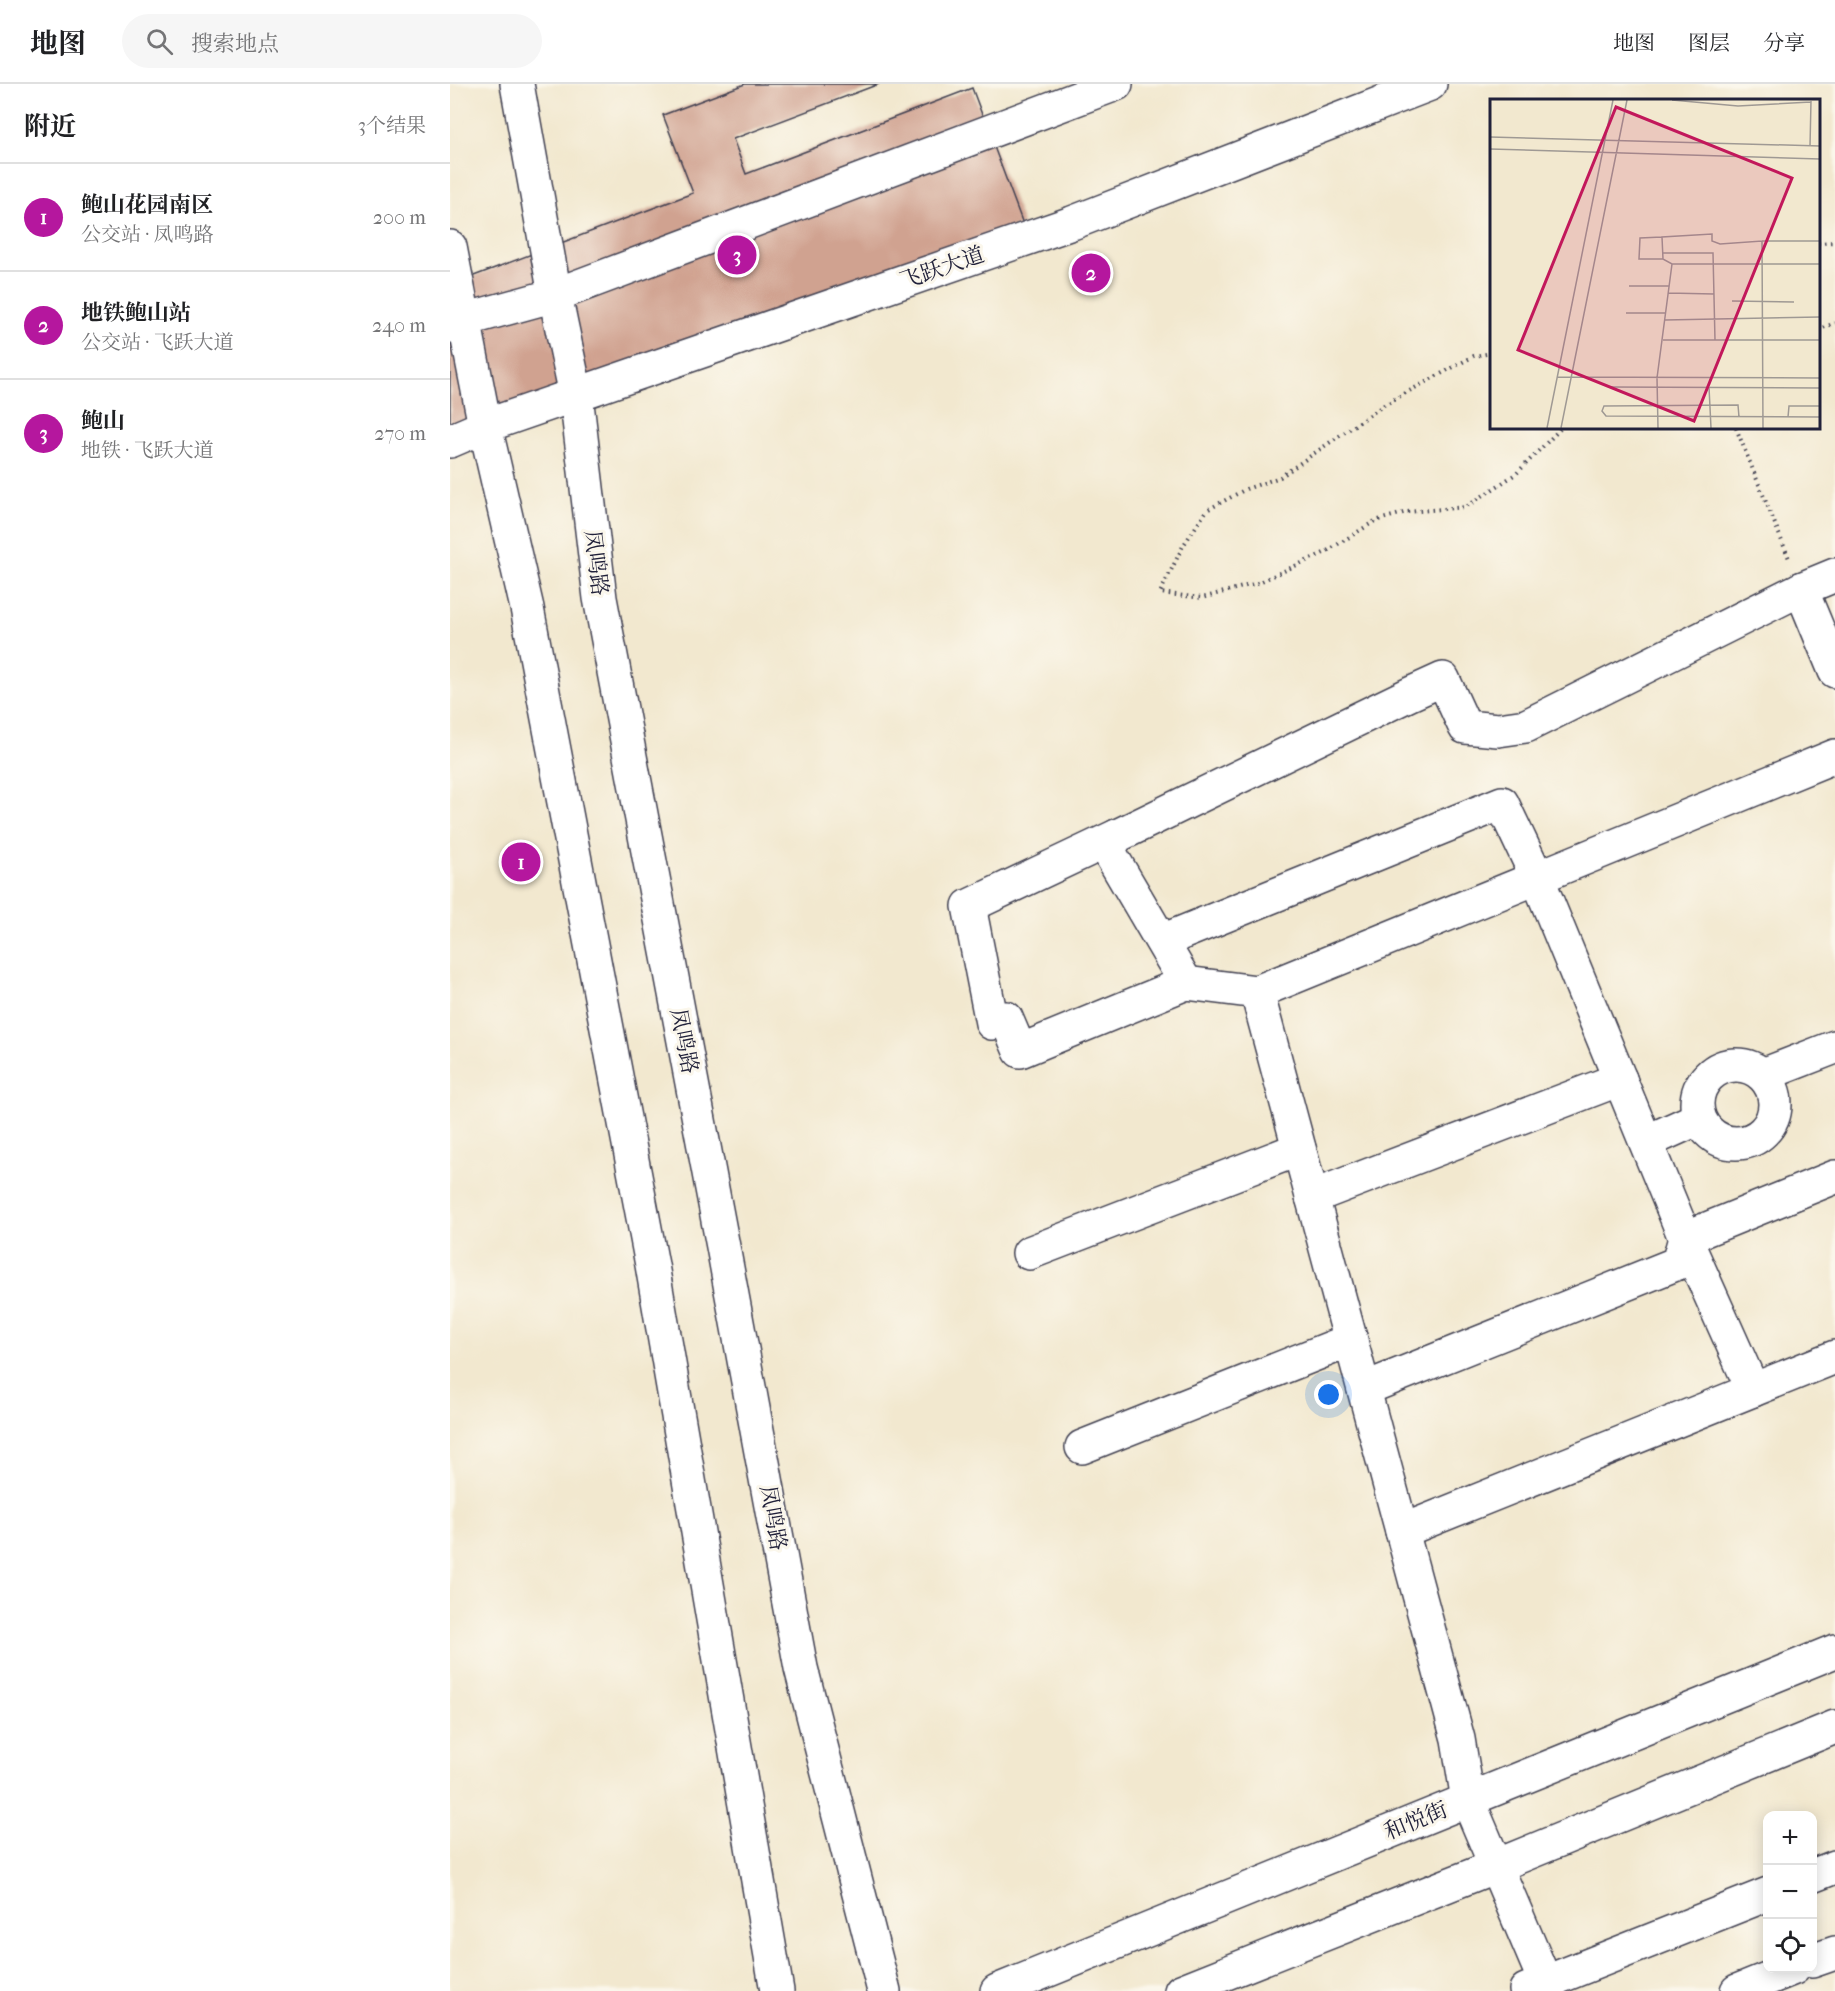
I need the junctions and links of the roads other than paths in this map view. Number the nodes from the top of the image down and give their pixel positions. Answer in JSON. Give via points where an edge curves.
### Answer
{"nodes":[{"id":1,"x":517,"y":84,"type":"edge"},
{"id":2,"x":1116,"y":84,"type":"edge"},
{"id":3,"x":1430,"y":84,"type":"edge"},
{"id":4,"x":450,"y":247,"type":"edge"},
{"id":5,"x":555,"y":295,"type":"junction"},
{"id":6,"x":457,"y":323,"type":"edge"},
{"id":7,"x":576,"y":395,"type":"junction"},
{"id":8,"x":485,"y":426,"type":"junction"},
{"id":9,"x":450,"y":441,"type":"edge"},
{"id":10,"x":1835,"y":575,"type":"edge"},
{"id":11,"x":1801,"y":589,"type":"junction"},
{"id":12,"x":1835,"y":671,"type":"edge"},
{"id":13,"x":1835,"y":756,"type":"edge"},
{"id":14,"x":1117,"y":836,"type":"junction"},
{"id":15,"x":1537,"y":877,"type":"junction"},
{"id":16,"x":1162,"y":941,"type":"junction"},
{"id":17,"x":1186,"y":983,"type":"junction"},
{"id":18,"x":1257,"y":992,"type":"junction"},
{"id":19,"x":1835,"y":1047,"type":"edge"},
{"id":20,"x":1763,"y":1076,"type":"junction"},
{"id":21,"x":1620,"y":1079,"type":"junction"},
{"id":22,"x":1699,"y":1118,"type":"junction"},
{"id":23,"x":1646,"y":1142,"type":"junction"},
{"id":24,"x":1299,"y":1149,"type":"junction"},
{"id":25,"x":1835,"y":1177,"type":"edge"},
{"id":26,"x":1312,"y":1197,"type":"junction"},
{"id":27,"x":1685,"y":1238,"type":"junction"},
{"id":28,"x":1029,"y":1253,"type":"dead end"},
{"id":29,"x":1351,"y":1340,"type":"junction"},
{"id":30,"x":1835,"y":1357,"type":"edge"},
{"id":31,"x":1364,"y":1389,"type":"junction"},
{"id":32,"x":1753,"y":1390,"type":"junction"},
{"id":33,"x":1082,"y":1447,"type":"dead end"},
{"id":34,"x":1402,"y":1531,"type":"junction"},
{"id":35,"x":1835,"y":1651,"type":"edge"},
{"id":36,"x":1835,"y":1727,"type":"edge"},
{"id":37,"x":1468,"y":1800,"type":"junction"},
{"id":38,"x":1496,"y":1866,"type":"junction"},
{"id":39,"x":1835,"y":1868,"type":"edge"},
{"id":40,"x":1817,"y":1874,"type":"edge"},
{"id":41,"x":1763,"y":1896,"type":"edge"},
{"id":42,"x":1835,"y":1953,"type":"edge"},
{"id":43,"x":1817,"y":1959,"type":"edge"},
{"id":44,"x":1782,"y":1973,"type":"edge"},
{"id":45,"x":1539,"y":1988,"type":"edge"},
{"id":46,"x":777,"y":1991,"type":"edge"},
{"id":47,"x":884,"y":1991,"type":"edge"},
{"id":48,"x":997,"y":1991,"type":"edge"},
{"id":49,"x":1181,"y":1991,"type":"edge"},
{"id":50,"x":1737,"y":1991,"type":"edge"}],
"edges":[{"from":1,"to":5,"type":"main road","name":"凤鸣路"},
{"from":2,"to":5,"type":"main road"},
{"from":3,"to":7,"type":"main road","name":"飞跃大道","via":[[1072,223]]},
{"from":4,"to":6,"type":"main road"},
{"from":5,"to":6,"type":"main road"},
{"from":5,"to":7,"type":"main road","name":"凤鸣路"},
{"from":6,"to":8,"type":"main road"},
{"from":7,"to":8,"type":"main road","name":"飞跃大道"},
{"from":7,"to":47,"type":"main road","name":"凤鸣路","via":[[600,598],[801,1668]]},
{"from":8,"to":9,"type":"main road","name":"飞跃大道"},
{"from":8,"to":46,"type":"main road","via":[[529,620],[648,1242]]},
{"from":10,"to":11,"type":"main road"},
{"from":11,"to":12,"type":"main road"},
{"from":11,"to":14,"type":"main road","via":[[1526,726],[1498,730],[1465,727],[1443,679]]},
{"from":13,"to":15,"type":"main road"},
{"from":14,"to":16,"type":"main road","via":[[1108,850]]},
{"from":14,"to":17,"type":"main road","via":[[969,906],[992,1023],[1006,1018],[1020,1051]]},
{"from":15,"to":16,"type":"main road","via":[[1502,803]]},
{"from":15,"to":18,"type":"main road"},
{"from":15,"to":21,"type":"main road"},
{"from":16,"to":17,"type":"main road"},
{"from":17,"to":18,"type":"main road"},
{"from":18,"to":24,"type":"main road"},
{"from":19,"to":20,"type":"main road"},
{"from":20,"to":22,"type":"main road","via":[[1739,1065],[1714,1072],[1698,1092]]},
{"from":20,"to":22,"type":"main road","via":[[1771,1086],[1775,1111],[1771,1123],[1752,1140],[1726,1143],[1714,1138]]},
{"from":21,"to":23,"type":"main road"},
{"from":21,"to":26,"type":"main road"},
{"from":22,"to":23,"type":"main road"},
{"from":23,"to":27,"type":"main road"},
{"from":24,"to":26,"type":"main road"},
{"from":24,"to":28,"type":"main road"},
{"from":25,"to":27,"type":"main road"},
{"from":26,"to":29,"type":"main road"},
{"from":27,"to":31,"type":"main road","via":[[1678,1263]]},
{"from":27,"to":32,"type":"main road"},
{"from":29,"to":31,"type":"main road"},
{"from":29,"to":33,"type":"main road"},
{"from":30,"to":32,"type":"main road"},
{"from":31,"to":34,"type":"main road"},
{"from":32,"to":34,"type":"main road"},
{"from":34,"to":37,"type":"main road","via":[[1458,1738]]},
{"from":35,"to":37,"type":"main road","name":"和悦街"},
{"from":36,"to":38,"type":"main road"},
{"from":37,"to":38,"type":"main road"},
{"from":37,"to":48,"type":"main road","name":"和悦街"},
{"from":38,"to":45,"type":"main road"},
{"from":38,"to":49,"type":"main road"},
{"from":39,"to":40,"type":"main road"},
{"from":41,"to":45,"type":"main road"},
{"from":42,"to":43,"type":"main road"},
{"from":44,"to":50,"type":"main road"}]}
